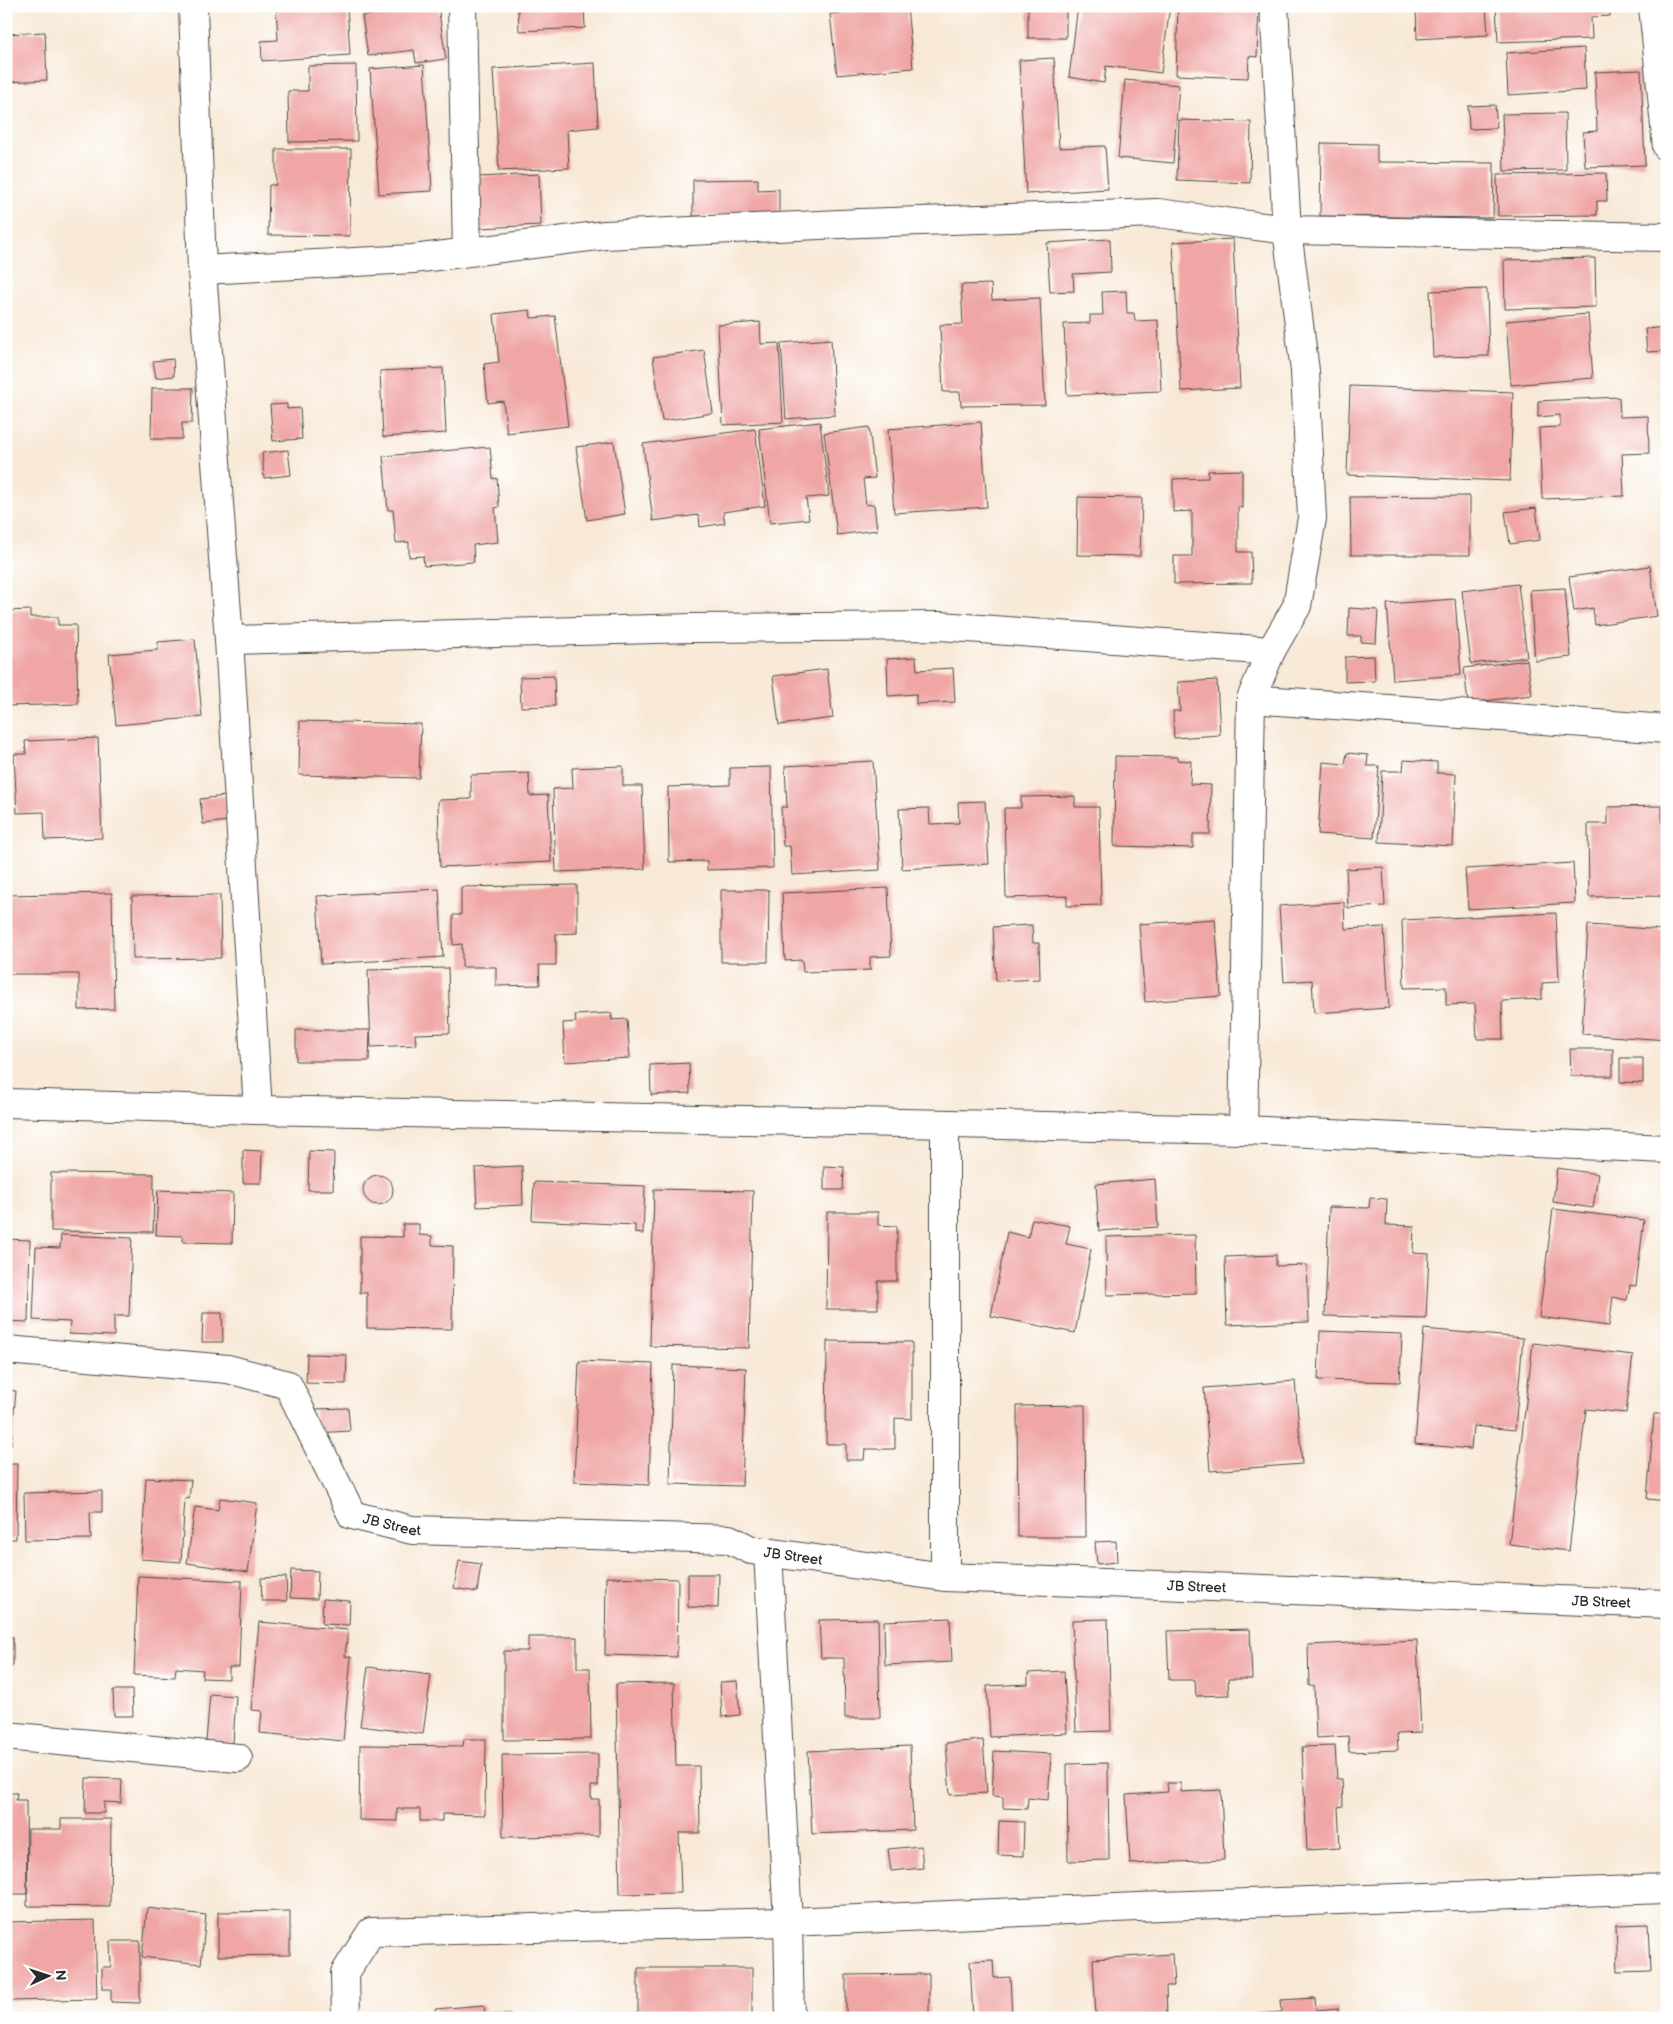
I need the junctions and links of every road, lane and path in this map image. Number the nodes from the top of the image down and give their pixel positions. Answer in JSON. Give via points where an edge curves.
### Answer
{"nodes":[{"id":1,"x":193,"y":6,"type":"edge"},
{"id":2,"x":462,"y":6,"type":"edge"},
{"id":3,"x":1274,"y":6,"type":"edge"},
{"id":4,"x":1653,"y":6,"type":"edge"},
{"id":5,"x":1667,"y":147,"type":"edge"},
{"id":6,"x":1287,"y":230,"type":"junction"},
{"id":7,"x":1667,"y":237,"type":"edge"},
{"id":8,"x":467,"y":252,"type":"junction"},
{"id":9,"x":202,"y":270,"type":"junction"},
{"id":10,"x":229,"y":640,"type":"junction"},
{"id":11,"x":1271,"y":651,"type":"junction"},
{"id":12,"x":1251,"y":699,"type":"junction"},
{"id":13,"x":1667,"y":729,"type":"edge"},
{"id":14,"x":6,"y":1103,"type":"edge"},
{"id":15,"x":258,"y":1110,"type":"junction"},
{"id":16,"x":945,"y":1124,"type":"junction"},
{"id":17,"x":1243,"y":1130,"type":"junction"},
{"id":18,"x":1667,"y":1149,"type":"edge"},
{"id":19,"x":6,"y":1350,"type":"edge"},
{"id":20,"x":768,"y":1552,"type":"junction"},
{"id":21,"x":945,"y":1577,"type":"junction"},
{"id":22,"x":1667,"y":1604,"type":"edge"},
{"id":23,"x":6,"y":1736,"type":"edge"},
{"id":24,"x":238,"y":1758,"type":"dead end"},
{"id":25,"x":1667,"y":1889,"type":"edge"},
{"id":26,"x":788,"y":1922,"type":"junction"},
{"id":27,"x":346,"y":2018,"type":"edge"},
{"id":28,"x":790,"y":2018,"type":"edge"}],
"edges":[{"from":1,"to":9,"type":"street"},
{"from":2,"to":8,"type":"street"},
{"from":3,"to":6,"type":"street"},
{"from":4,"to":5,"type":"street"},
{"from":6,"to":7,"type":"street"},
{"from":6,"to":8,"type":"street","via":[[1158,213],[605,235]]},
{"from":6,"to":11,"type":"street","via":[[1305,371],[1312,518],[1297,606]]},
{"from":8,"to":9,"type":"street","via":[[413,259]]},
{"from":9,"to":10,"type":"street"},
{"from":10,"to":11,"type":"street","via":[[693,628],[941,626]]},
{"from":10,"to":15,"type":"street"},
{"from":11,"to":12,"type":"street"},
{"from":12,"to":13,"type":"street"},
{"from":12,"to":17,"type":"street"},
{"from":14,"to":15,"type":"street"},
{"from":15,"to":16,"type":"street"},
{"from":16,"to":17,"type":"street"},
{"from":16,"to":21,"type":"street"},
{"from":17,"to":18,"type":"street"},
{"from":19,"to":20,"type":"street","name":"JB Street","via":[[228,1370],[288,1385],[352,1515],[412,1530],[729,1539],[751,1550]]},
{"from":20,"to":21,"type":"street","name":"JB Street"},
{"from":20,"to":26,"type":"street"},
{"from":21,"to":22,"type":"street","name":"JB Street"},
{"from":23,"to":24,"type":"street"},
{"from":25,"to":26,"type":"street"},
{"from":26,"to":27,"type":"street","via":[[370,1932],[345,1973]]},
{"from":26,"to":28,"type":"street"}]}
